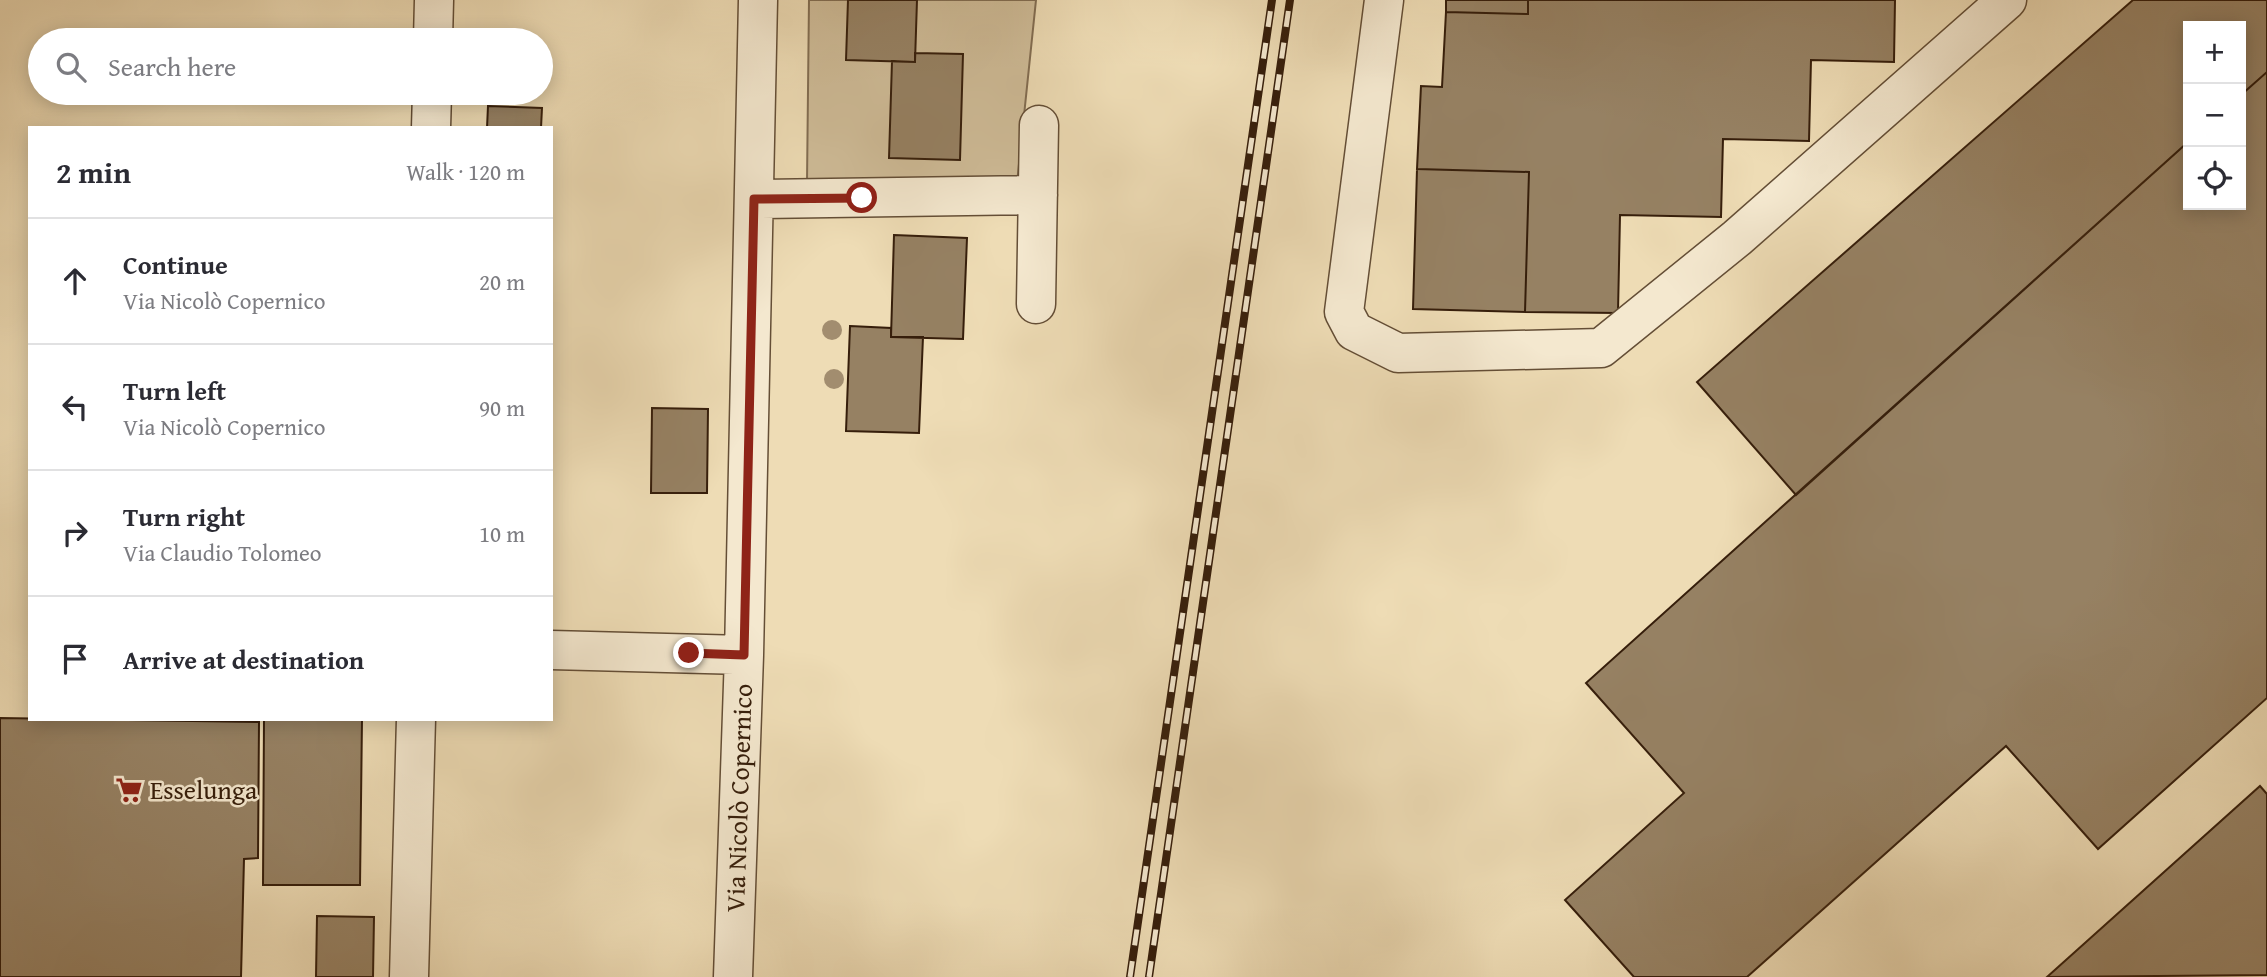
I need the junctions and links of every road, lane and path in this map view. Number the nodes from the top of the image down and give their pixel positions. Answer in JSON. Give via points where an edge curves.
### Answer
{"nodes":[{"id":1,"x":434,"y":0,"type":"edge"},
{"id":2,"x":758,"y":0,"type":"edge"},
{"id":3,"x":1384,"y":0,"type":"edge"},
{"id":4,"x":2007,"y":0,"type":"edge"},
{"id":5,"x":433,"y":28,"type":"edge"},
{"id":6,"x":432,"y":105,"type":"edge"},
{"id":7,"x":1039,"y":125,"type":"dead end"},
{"id":8,"x":431,"y":126,"type":"edge"},
{"id":9,"x":1038,"y":195,"type":"junction"},
{"id":10,"x":754,"y":199,"type":"junction"},
{"id":11,"x":1036,"y":304,"type":"dead end"},
{"id":12,"x":553,"y":650,"type":"edge"},
{"id":13,"x":744,"y":655,"type":"junction"},
{"id":14,"x":416,"y":721,"type":"edge"},
{"id":15,"x":409,"y":977,"type":"edge"},
{"id":16,"x":733,"y":977,"type":"edge"}],
"edges":[{"from":1,"to":5,"type":"street"},
{"from":2,"to":10,"type":"street","name":"Via Nicolò Copernico"},
{"from":3,"to":4,"type":"street","via":[[1344,312],[1354,331],[1398,353],[1601,348],[1737,238]]},
{"from":6,"to":8,"type":"street"},
{"from":7,"to":9,"type":"street"},
{"from":9,"to":10,"type":"street"},
{"from":9,"to":11,"type":"street"},
{"from":10,"to":13,"type":"street","name":"Via Nicolò Copernico"},
{"from":12,"to":13,"type":"street"},
{"from":13,"to":16,"type":"street","name":"Via Nicolò Copernico"},
{"from":14,"to":15,"type":"street"}]}
